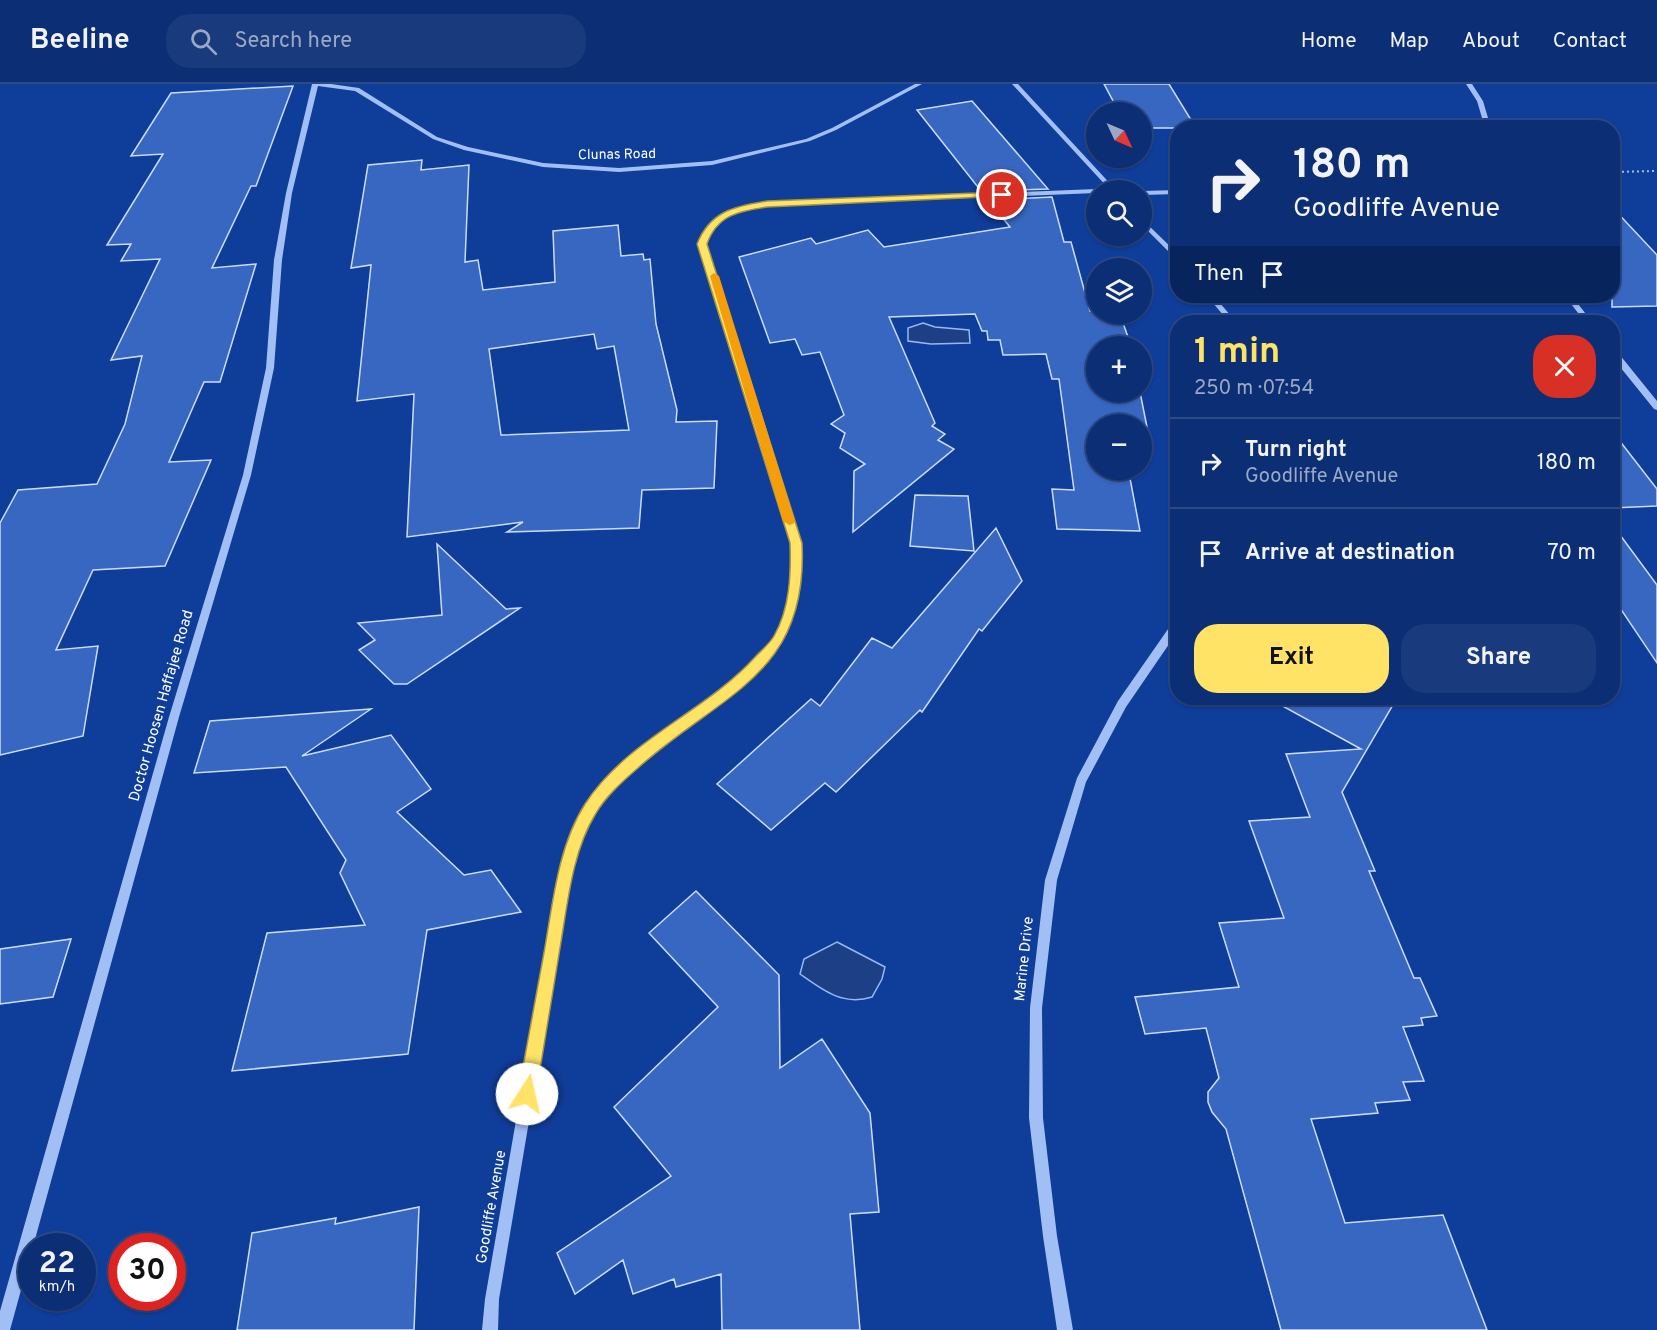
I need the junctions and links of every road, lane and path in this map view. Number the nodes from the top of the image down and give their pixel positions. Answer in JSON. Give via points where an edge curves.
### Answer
{"nodes":[{"id":1,"x":316,"y":84,"type":"edge"},
{"id":2,"x":919,"y":84,"type":"edge"},
{"id":3,"x":1015,"y":84,"type":"edge"},
{"id":4,"x":1469,"y":84,"type":"edge"},
{"id":5,"x":1486,"y":120,"type":"edge"},
{"id":6,"x":1657,"y":171,"type":"edge"},
{"id":7,"x":1620,"y":172,"type":"edge"},
{"id":8,"x":1104,"y":180,"type":"edge"},
{"id":9,"x":1086,"y":191,"type":"edge"},
{"id":10,"x":1170,"y":192,"type":"edge"},
{"id":11,"x":1152,"y":193,"type":"edge"},
{"id":12,"x":1152,"y":231,"type":"edge"},
{"id":13,"x":1170,"y":250,"type":"edge"},
{"id":14,"x":1216,"y":303,"type":"edge"},
{"id":15,"x":1574,"y":303,"type":"edge"},
{"id":16,"x":1227,"y":315,"type":"edge"},
{"id":17,"x":1583,"y":315,"type":"edge"},
{"id":18,"x":1620,"y":361,"type":"edge"},
{"id":19,"x":1657,"y":406,"type":"edge"},
{"id":20,"x":1170,"y":634,"type":"edge"},
{"id":21,"x":2,"y":1330,"type":"edge"},
{"id":22,"x":490,"y":1330,"type":"edge"},
{"id":23,"x":1065,"y":1330,"type":"edge"}],
"edges":[{"from":1,"to":2,"type":"street","name":"Clunas Road","via":[[357,89],[435,138],[466,149],[543,165],[619,170],[712,163],[808,140]]},
{"from":1,"to":21,"type":"street","name":"Doctor Hoosen Haffajee Road","via":[[288,193],[278,260],[270,368],[247,475],[174,717]]},
{"from":3,"to":8,"type":"street"},
{"from":4,"to":5,"type":"street"},
{"from":6,"to":7,"type":"path"},
{"from":9,"to":22,"type":"street","name":"Goodliffe Avenue","via":[[767,204],[742,207],[707,229],[702,244],[796,543],[797,575],[792,606],[779,639],[741,682],[655,744],[625,771],[591,807],[580,827],[562,890],[492,1299]]},
{"from":10,"to":11,"type":"street"},
{"from":12,"to":13,"type":"street"},
{"from":14,"to":16,"type":"street"},
{"from":15,"to":17,"type":"street"},
{"from":18,"to":19,"type":"street"},
{"from":20,"to":23,"type":"street","name":"Marine Drive","via":[[1122,704],[1081,781],[1051,880],[1036,1008],[1036,1118]]}]}
